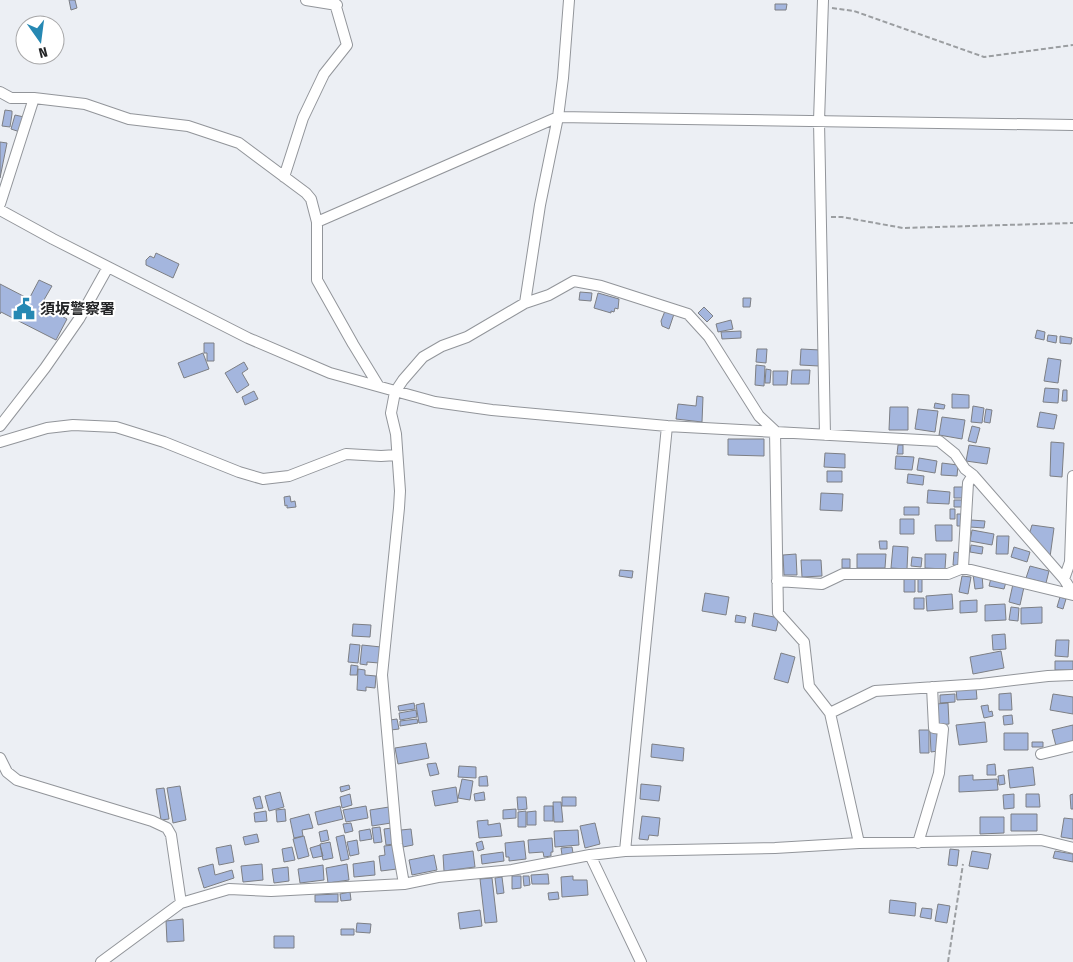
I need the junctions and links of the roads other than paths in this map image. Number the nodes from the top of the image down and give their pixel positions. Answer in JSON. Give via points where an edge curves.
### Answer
{"nodes":[{"id":1,"x":306,"y":0,"type":"edge"},
{"id":2,"x":569,"y":0,"type":"edge"},
{"id":3,"x":336,"y":3,"type":"edge"},
{"id":4,"x":823,"y":3,"type":"edge"},
{"id":5,"x":0,"y":92,"type":"edge"},
{"id":6,"x":34,"y":98,"type":"junction"},
{"id":7,"x":558,"y":117,"type":"junction"},
{"id":8,"x":819,"y":121,"type":"junction"},
{"id":9,"x":1073,"y":125,"type":"edge"},
{"id":10,"x":284,"y":177,"type":"junction"},
{"id":11,"x":0,"y":204,"type":"edge"},
{"id":12,"x":0,"y":210,"type":"edge"},
{"id":13,"x":317,"y":222,"type":"junction"},
{"id":14,"x":108,"y":267,"type":"junction"},
{"id":15,"x":525,"y":303,"type":"junction"},
{"id":16,"x":378,"y":385,"type":"junction"},
{"id":17,"x":395,"y":392,"type":"junction"},
{"id":18,"x":0,"y":426,"type":"edge"},
{"id":19,"x":667,"y":426,"type":"junction"},
{"id":20,"x":775,"y":432,"type":"junction"},
{"id":21,"x":825,"y":435,"type":"junction"},
{"id":22,"x":0,"y":442,"type":"edge"},
{"id":23,"x":397,"y":455,"type":"junction"},
{"id":24,"x":973,"y":475,"type":"junction"},
{"id":25,"x":1073,"y":476,"type":"edge"},
{"id":26,"x":963,"y":568,"type":"junction"},
{"id":27,"x":1064,"y":579,"type":"junction"},
{"id":28,"x":777,"y":581,"type":"junction"},
{"id":29,"x":1073,"y":594,"type":"edge"},
{"id":30,"x":1073,"y":675,"type":"edge"},
{"id":31,"x":932,"y":687,"type":"junction"},
{"id":32,"x":830,"y":713,"type":"junction"},
{"id":33,"x":1073,"y":746,"type":"edge"},
{"id":34,"x":1041,"y":754,"type":"dead end"},
{"id":35,"x":0,"y":758,"type":"edge"},
{"id":36,"x":918,"y":843,"type":"junction"},
{"id":37,"x":858,"y":844,"type":"junction"},
{"id":38,"x":1073,"y":848,"type":"edge"},
{"id":39,"x":626,"y":851,"type":"junction"},
{"id":40,"x":590,"y":855,"type":"junction"},
{"id":41,"x":404,"y":884,"type":"junction"},
{"id":42,"x":182,"y":903,"type":"junction"},
{"id":43,"x":101,"y":962,"type":"edge"},
{"id":44,"x":641,"y":962,"type":"edge"}],
"edges":[{"from":1,"to":3,"type":"street"},
{"from":2,"to":7,"type":"street"},
{"from":3,"to":10,"type":"street","via":[[347,45],[324,74]]},
{"from":4,"to":8,"type":"street"},
{"from":5,"to":6,"type":"street","via":[[11,98]]},
{"from":6,"to":10,"type":"street","via":[[85,104],[129,119],[188,126],[239,143]]},
{"from":6,"to":11,"type":"street"},
{"from":7,"to":8,"type":"street"},
{"from":7,"to":13,"type":"street"},
{"from":7,"to":15,"type":"street","via":[[540,204]]},
{"from":8,"to":9,"type":"street"},
{"from":8,"to":21,"type":"street"},
{"from":10,"to":13,"type":"street","via":[[306,193]]},
{"from":12,"to":14,"type":"street"},
{"from":13,"to":16,"type":"street","via":[[317,280]]},
{"from":14,"to":16,"type":"street","via":[[248,338],[330,373]]},
{"from":14,"to":18,"type":"street","via":[[79,318]]},
{"from":15,"to":17,"type":"street","via":[[467,337],[423,357]]},
{"from":15,"to":20,"type":"street","via":[[549,295],[574,281],[601,286],[688,314],[709,337],[759,416]]},
{"from":16,"to":17,"type":"street"},
{"from":17,"to":19,"type":"street","via":[[435,402],[492,410]]},
{"from":17,"to":23,"type":"street","via":[[391,413]]},
{"from":19,"to":20,"type":"street"},
{"from":19,"to":39,"type":"street"},
{"from":20,"to":21,"type":"street"},
{"from":20,"to":28,"type":"street"},
{"from":21,"to":24,"type":"street","via":[[939,441]]},
{"from":22,"to":23,"type":"street","via":[[47,428],[73,425],[116,427],[263,479],[289,476],[346,454]]},
{"from":23,"to":41,"type":"street","via":[[399,508],[382,675],[397,844]]},
{"from":24,"to":26,"type":"street","via":[[968,483]]},
{"from":24,"to":27,"type":"street"},
{"from":25,"to":27,"type":"street","via":[[1070,562]]},
{"from":26,"to":28,"type":"street","via":[[948,574],[843,574],[822,584]]},
{"from":26,"to":29,"type":"street"},
{"from":27,"to":29,"type":"street"},
{"from":28,"to":32,"type":"street","via":[[778,613],[804,642],[809,686]]},
{"from":30,"to":31,"type":"street"},
{"from":31,"to":32,"type":"street","via":[[875,691]]},
{"from":31,"to":36,"type":"street","via":[[934,728],[943,728],[939,773]]},
{"from":32,"to":37,"type":"street"},
{"from":33,"to":34,"type":"street"},
{"from":35,"to":42,"type":"street","via":[[7,772],[17,780],[167,828],[172,835]]},
{"from":36,"to":37,"type":"street"},
{"from":36,"to":38,"type":"street","via":[[1040,840]]},
{"from":37,"to":39,"type":"street"},
{"from":39,"to":40,"type":"street"},
{"from":40,"to":41,"type":"street","via":[[512,870],[438,877]]},
{"from":40,"to":44,"type":"street"},
{"from":41,"to":42,"type":"street","via":[[271,892],[229,889]]},
{"from":42,"to":43,"type":"street"}]}
